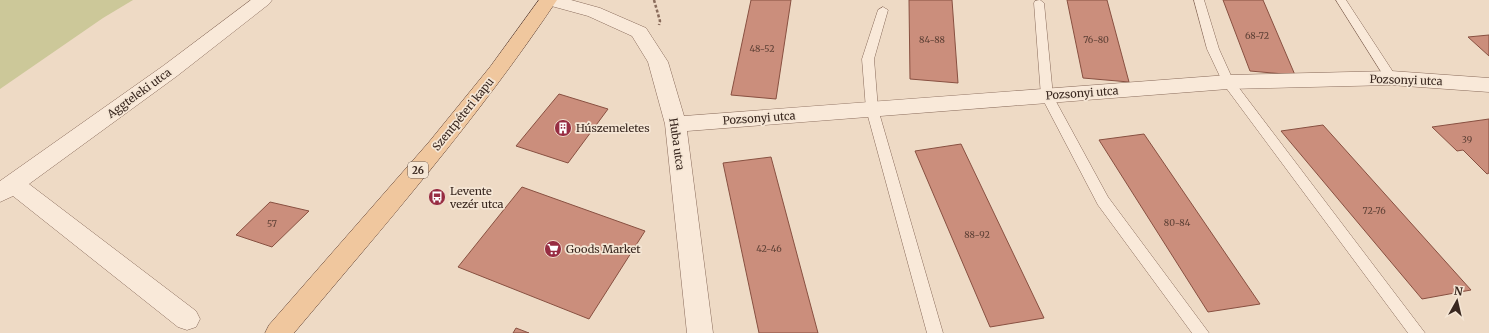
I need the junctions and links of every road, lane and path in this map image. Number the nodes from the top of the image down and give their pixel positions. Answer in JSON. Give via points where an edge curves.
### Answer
{"nodes":[{"id":1,"x":263,"y":0,"type":"edge"},
{"id":2,"x":549,"y":0,"type":"edge"},
{"id":3,"x":1199,"y":0,"type":"edge"},
{"id":4,"x":1341,"y":0,"type":"edge"},
{"id":5,"x":1039,"y":3,"type":"dead end"},
{"id":6,"x":883,"y":10,"type":"dead end"},
{"id":7,"x":1391,"y":78,"type":"junction"},
{"id":8,"x":1228,"y":82,"type":"junction"},
{"id":9,"x":1489,"y":85,"type":"edge"},
{"id":10,"x":1047,"y":96,"type":"junction"},
{"id":11,"x":872,"y":109,"type":"junction"},
{"id":12,"x":676,"y":124,"type":"junction"},
{"id":13,"x":7,"y":189,"type":"edge"},
{"id":14,"x":187,"y":320,"type":"dead end"},
{"id":15,"x":278,"y":333,"type":"edge"},
{"id":16,"x":700,"y":333,"type":"edge"},
{"id":17,"x":935,"y":333,"type":"edge"},
{"id":18,"x":1201,"y":333,"type":"edge"},
{"id":19,"x":1417,"y":333,"type":"edge"}],
"edges":[{"from":1,"to":13,"type":"street","name":"Aggteleki utca"},
{"from":2,"to":12,"type":"street","name":"Huba utca","via":[[594,12],[639,32],[658,62]]},
{"from":2,"to":15,"type":"main road","name":"Szentpéteri kapu","number":"26","via":[[437,148]]},
{"from":3,"to":8,"type":"lane","via":[[1213,49]]},
{"from":4,"to":7,"type":"lane"},
{"from":5,"to":10,"type":"lane"},
{"from":6,"to":11,"type":"lane","via":[[868,59]]},
{"from":7,"to":8,"type":"street","name":"Pozsonyi utca"},
{"from":7,"to":9,"type":"street","name":"Pozsonyi utca"},
{"from":8,"to":10,"type":"street","name":"Pozsonyi utca"},
{"from":8,"to":19,"type":"lane"},
{"from":10,"to":11,"type":"street","name":"Pozsonyi utca"},
{"from":10,"to":18,"type":"lane","via":[[1103,201]]},
{"from":11,"to":12,"type":"street","name":"Pozsonyi utca"},
{"from":11,"to":17,"type":"lane"},
{"from":12,"to":16,"type":"street","name":"Huba utca"},
{"from":13,"to":14,"type":"street"}]}
